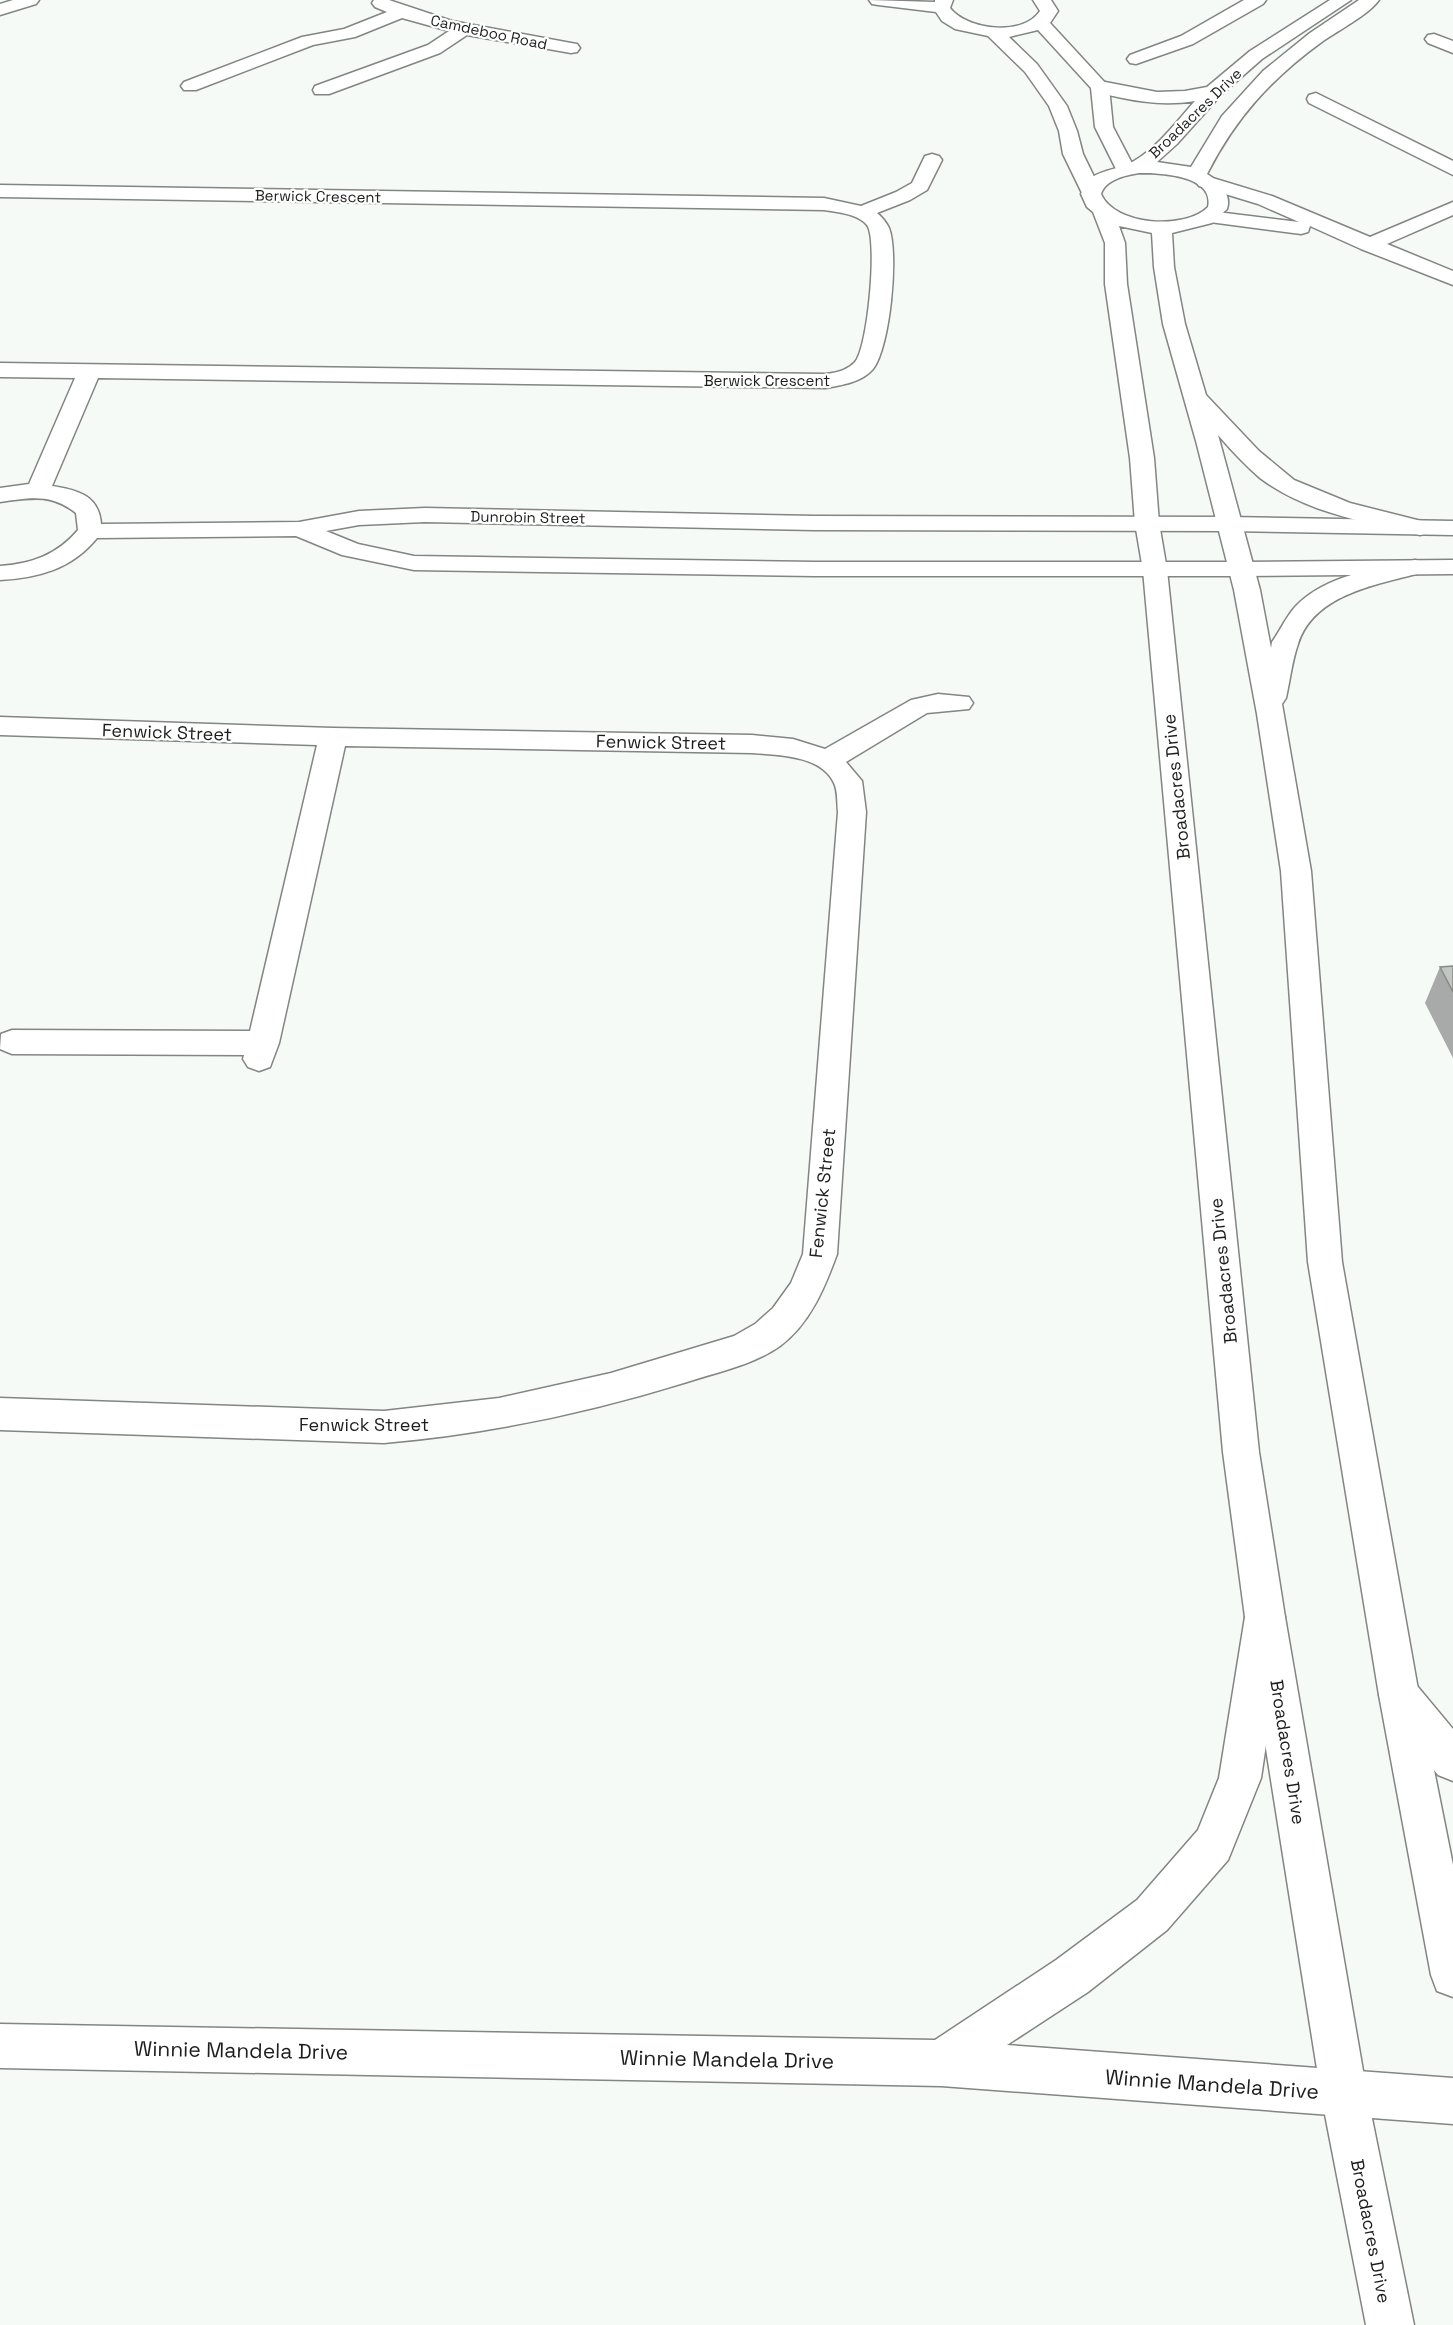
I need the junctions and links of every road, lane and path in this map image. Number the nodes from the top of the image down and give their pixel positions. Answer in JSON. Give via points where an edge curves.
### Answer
{"nodes":[{"id":1,"x":30,"y":0,"type":"edge"},
{"id":2,"x":374,"y":0,"type":"edge"},
{"id":3,"x":878,"y":0,"type":"edge"},
{"id":4,"x":1042,"y":0,"type":"edge"},
{"id":5,"x":1257,"y":0,"type":"edge"},
{"id":6,"x":1342,"y":0,"type":"edge"},
{"id":7,"x":1370,"y":0,"type":"edge"},
{"id":8,"x":942,"y":4,"type":"edge"},
{"id":9,"x":0,"y":10,"type":"edge"},
{"id":10,"x":401,"y":12,"type":"junction"},
{"id":11,"x":1041,"y":23,"type":"junction"},
{"id":12,"x":465,"y":28,"type":"junction"},
{"id":13,"x":994,"y":32,"type":"junction"},
{"id":14,"x":1434,"y":39,"type":"dead end"},
{"id":15,"x":571,"y":48,"type":"dead end"},
{"id":16,"x":1453,"y":48,"type":"edge"},
{"id":17,"x":1136,"y":59,"type":"dead end"},
{"id":18,"x":190,"y":86,"type":"dead end"},
{"id":19,"x":1100,"y":87,"type":"junction"},
{"id":20,"x":322,"y":90,"type":"dead end"},
{"id":21,"x":1214,"y":91,"type":"junction"},
{"id":22,"x":1316,"y":99,"type":"dead end"},
{"id":23,"x":932,"y":160,"type":"dead end"},
{"id":24,"x":1132,"y":168,"type":"junction"},
{"id":25,"x":1453,"y":169,"type":"edge"},
{"id":26,"x":1201,"y":180,"type":"junction"},
{"id":27,"x":0,"y":191,"type":"edge"},
{"id":28,"x":1091,"y":191,"type":"junction"},
{"id":29,"x":1453,"y":208,"type":"edge"},
{"id":30,"x":1102,"y":211,"type":"junction"},
{"id":31,"x":860,"y":213,"type":"junction"},
{"id":32,"x":1209,"y":217,"type":"junction"},
{"id":33,"x":1162,"y":227,"type":"junction"},
{"id":34,"x":1336,"y":232,"type":"junction"},
{"id":35,"x":1368,"y":245,"type":"junction"},
{"id":36,"x":1453,"y":279,"type":"edge"},
{"id":37,"x":0,"y":370,"type":"edge"},
{"id":38,"x":89,"y":372,"type":"junction"},
{"id":39,"x":1195,"y":396,"type":"junction"},
{"id":40,"x":38,"y":490,"type":"junction"},
{"id":41,"x":0,"y":495,"type":"edge"},
{"id":42,"x":814,"y":523,"type":"junction"},
{"id":43,"x":1148,"y":523,"type":"junction"},
{"id":44,"x":1228,"y":524,"type":"junction"},
{"id":45,"x":1420,"y":528,"type":"junction"},
{"id":46,"x":1453,"y":528,"type":"edge"},
{"id":47,"x":299,"y":529,"type":"junction"},
{"id":48,"x":90,"y":531,"type":"junction"},
{"id":49,"x":1415,"y":567,"type":"junction"},
{"id":50,"x":1453,"y":567,"type":"edge"},
{"id":51,"x":815,"y":569,"type":"junction"},
{"id":52,"x":1240,"y":569,"type":"junction"},
{"id":53,"x":1155,"y":570,"type":"junction"},
{"id":54,"x":1,"y":574,"type":"edge"},
{"id":55,"x":960,"y":703,"type":"dead end"},
{"id":56,"x":1270,"y":714,"type":"junction"},
{"id":57,"x":0,"y":726,"type":"edge"},
{"id":58,"x":333,"y":737,"type":"junction"},
{"id":59,"x":828,"y":760,"type":"junction"},
{"id":60,"x":12,"y":1042,"type":"dead end"},
{"id":61,"x":0,"y":1414,"type":"edge"},
{"id":62,"x":1265,"y":1617,"type":"junction"},
{"id":63,"x":1399,"y":1695,"type":"junction"},
{"id":64,"x":1453,"y":1761,"type":"edge"},
{"id":65,"x":1453,"y":1975,"type":"edge"},
{"id":66,"x":0,"y":2046,"type":"edge"},
{"id":67,"x":942,"y":2063,"type":"junction"},
{"id":68,"x":1344,"y":2094,"type":"junction"},
{"id":69,"x":1453,"y":2101,"type":"edge"},
{"id":70,"x":1390,"y":2325,"type":"edge"}],
"edges":[{"from":1,"to":9,"type":"street"},
{"from":2,"to":10,"type":"street","name":"Camdeboo Road"},
{"from":3,"to":8,"type":"street"},
{"from":4,"to":11,"type":"street","via":[[1049,10]]},
{"from":5,"to":17,"type":"street","via":[[1187,40]]},
{"from":6,"to":21,"type":"street","name":"Broadacres Drive","via":[[1256,55]]},
{"from":7,"to":26,"type":"street","name":"Broadacres Drive","via":[[1306,43],[1264,78],[1206,154]]},
{"from":8,"to":13,"type":"street","via":[[943,15],[951,21]]},
{"from":10,"to":12,"type":"street","name":"Camdeboo Road"},
{"from":10,"to":18,"type":"street","via":[[349,33],[308,41]]},
{"from":11,"to":13,"type":"street"},
{"from":11,"to":19,"type":"street"},
{"from":12,"to":15,"type":"street","name":"Camdeboo Road"},
{"from":12,"to":20,"type":"street","via":[[434,49]]},
{"from":13,"to":28,"type":"street","via":[[1031,68],[1058,106],[1073,154]]},
{"from":14,"to":16,"type":"street"},
{"from":19,"to":21,"type":"street","via":[[1153,98],[1195,97]]},
{"from":19,"to":24,"type":"street","via":[[1104,127]]},
{"from":21,"to":24,"type":"street","name":"Broadacres Drive","via":[[1170,140]]},
{"from":22,"to":25,"type":"street"},
{"from":23,"to":31,"type":"street","via":[[920,186]]},
{"from":24,"to":26,"type":"street","name":"Broadacres Drive","via":[[1169,169]]},
{"from":24,"to":28,"type":"street","name":"Broadacres Drive","via":[[1102,177]]},
{"from":26,"to":32,"type":"street","via":[[1215,191],[1219,200]]},
{"from":26,"to":34,"type":"street","via":[[1265,200]]},
{"from":27,"to":31,"type":"street","name":"Berwick Crescent","via":[[824,204]]},
{"from":28,"to":30,"type":"street","name":"Broadacres Drive","via":[[1093,201]]},
{"from":29,"to":35,"type":"street"},
{"from":30,"to":33,"type":"street","via":[[1129,223]]},
{"from":30,"to":43,"type":"street","name":"Broadacres Drive","via":[[1115,243],[1116,284]]},
{"from":31,"to":38,"type":"street","name":"Berwick Crescent","via":[[879,227],[883,244],[875,342],[866,364],[841,379]]},
{"from":32,"to":33,"type":"street"},
{"from":32,"to":34,"type":"street"},
{"from":33,"to":39,"type":"street","via":[[1174,324]]},
{"from":34,"to":35,"type":"street"},
{"from":35,"to":36,"type":"street"},
{"from":37,"to":38,"type":"street","name":"Berwick Crescent"},
{"from":38,"to":40,"type":"street"},
{"from":39,"to":44,"type":"street"},
{"from":39,"to":45,"type":"street","via":[[1269,472],[1300,493],[1333,506]]},
{"from":40,"to":41,"type":"street"},
{"from":40,"to":48,"type":"street","via":[[69,496],[88,510]]},
{"from":42,"to":43,"type":"street","name":"Dunrobin Street"},
{"from":42,"to":47,"type":"street","name":"Dunrobin Street","via":[[425,515],[359,518]]},
{"from":42,"to":51,"type":"street"},
{"from":43,"to":44,"type":"street","name":"Dunrobin Street"},
{"from":43,"to":53,"type":"street","name":"Broadacres Drive"},
{"from":44,"to":45,"type":"street","name":"Dunrobin Street"},
{"from":44,"to":52,"type":"street"},
{"from":45,"to":46,"type":"street"},
{"from":47,"to":48,"type":"street","name":"Dunrobin Street"},
{"from":47,"to":51,"type":"street","name":"Dunrobin Street","via":[[351,550],[414,563]]},
{"from":48,"to":54,"type":"street","via":[[79,547],[58,561]]},
{"from":49,"to":50,"type":"street"},
{"from":49,"to":52,"type":"street","name":"Dunrobin Street"},
{"from":49,"to":56,"type":"street","via":[[1352,583],[1321,598],[1304,613],[1285,642]]},
{"from":51,"to":53,"type":"street","name":"Dunrobin Street"},
{"from":52,"to":53,"type":"street","name":"Dunrobin Street"},
{"from":52,"to":56,"type":"street"},
{"from":53,"to":62,"type":"street","name":"Broadacres Drive","via":[[1241,1452]]},
{"from":55,"to":59,"type":"street","via":[[920,706]]},
{"from":56,"to":63,"type":"street","via":[[1296,871],[1325,1262]]},
{"from":57,"to":58,"type":"street","name":"Fenwick Street"},
{"from":58,"to":59,"type":"street","name":"Fenwick Street","via":[[752,744],[793,748]]},
{"from":58,"to":60,"type":"street","via":[[261,1051]]},
{"from":59,"to":61,"type":"street","name":"Fenwick Street","via":[[848,781],[852,812],[820,1254],[803,1299],[776,1329],[737,1352],[654,1377],[448,1423],[384,1427]]},
{"from":62,"to":67,"type":"street","via":[[1240,1778],[1213,1845],[1152,1915],[1072,1976]]},
{"from":62,"to":68,"type":"street","name":"Broadacres Drive"},
{"from":63,"to":64,"type":"street"},
{"from":63,"to":65,"type":"street"},
{"from":66,"to":67,"type":"street","name":"Winnie Mandela Drive"},
{"from":67,"to":68,"type":"street","name":"Winnie Mandela Drive"},
{"from":68,"to":69,"type":"street","name":"Winnie Mandela Drive"},
{"from":68,"to":70,"type":"street","name":"Broadacres Drive"}]}
